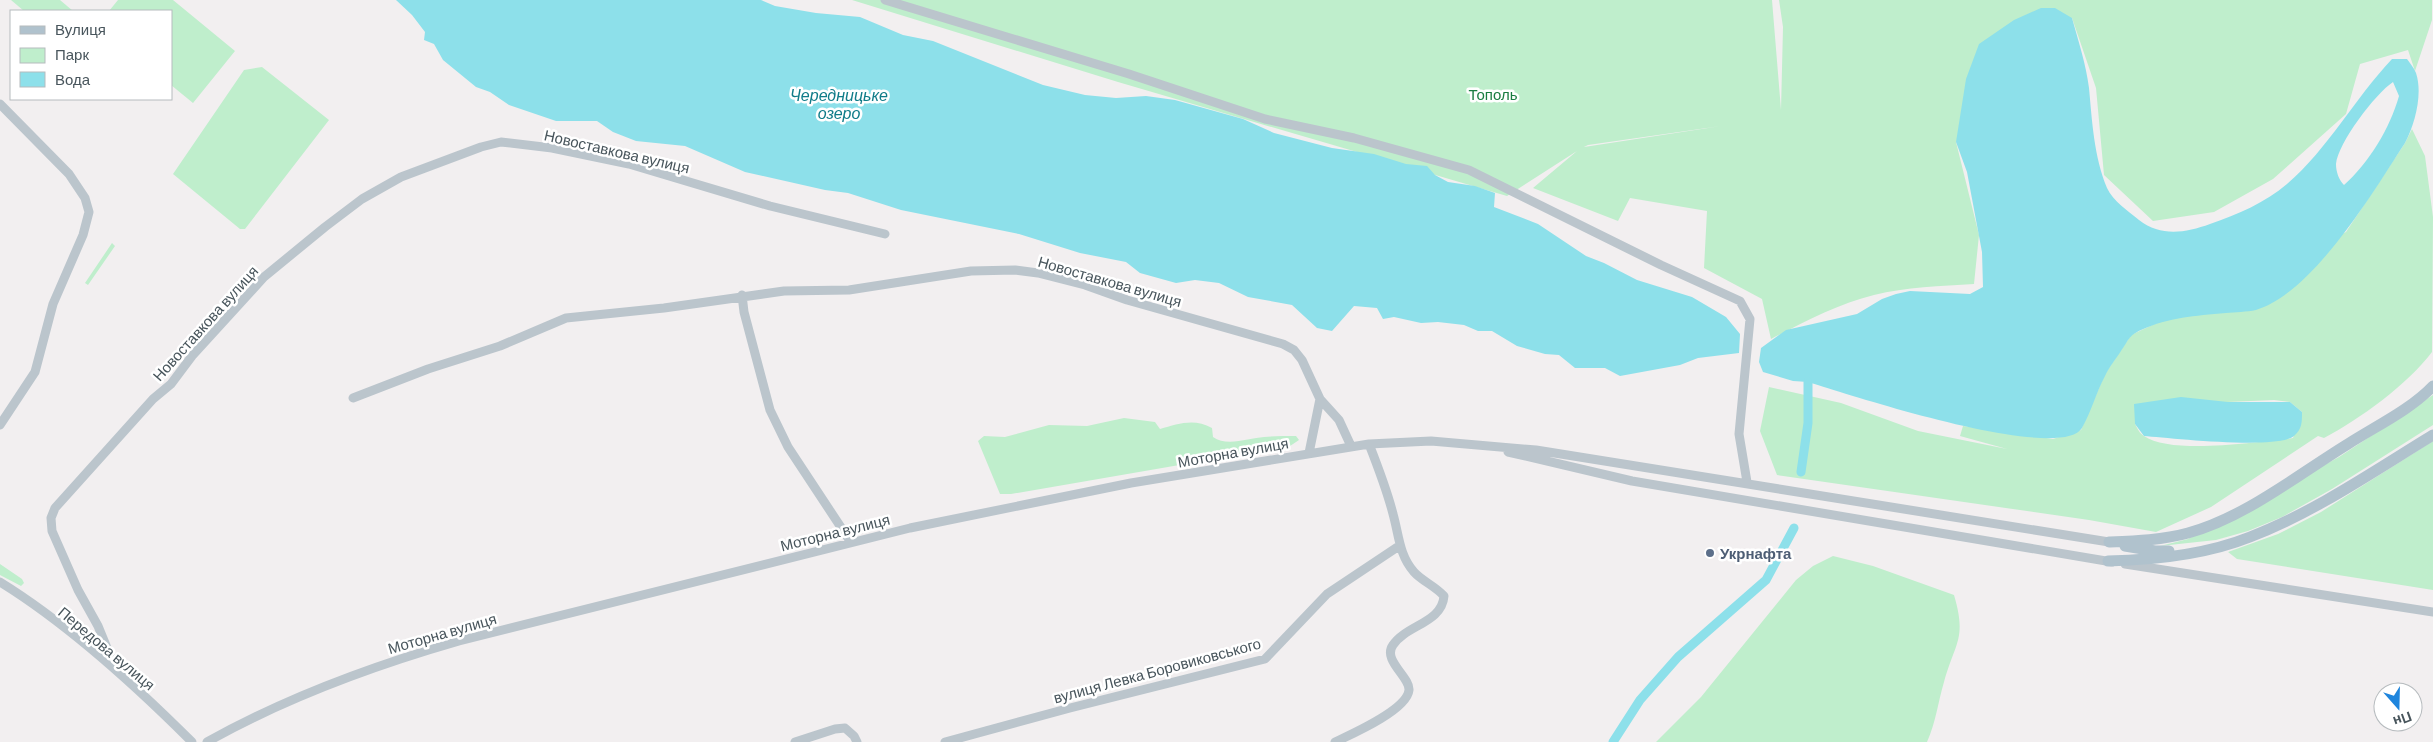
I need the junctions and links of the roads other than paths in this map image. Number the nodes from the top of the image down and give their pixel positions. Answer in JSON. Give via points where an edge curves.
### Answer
{"nodes":[{"id":1,"x":885,"y":0,"type":"edge"},
{"id":2,"x":0,"y":104,"type":"edge"},
{"id":3,"x":885,"y":234,"type":"dead end"},
{"id":4,"x":742,"y":296,"type":"junction"},
{"id":5,"x":2433,"y":386,"type":"edge"},
{"id":6,"x":353,"y":398,"type":"dead end"},
{"id":7,"x":1320,"y":399,"type":"junction"},
{"id":8,"x":0,"y":425,"type":"edge"},
{"id":9,"x":2433,"y":435,"type":"edge"},
{"id":10,"x":1369,"y":444,"type":"junction"},
{"id":11,"x":1351,"y":446,"type":"junction"},
{"id":12,"x":1491,"y":447,"type":"junction"},
{"id":13,"x":1309,"y":453,"type":"junction"},
{"id":14,"x":1747,"y":482,"type":"junction"},
{"id":15,"x":1951,"y":516,"type":"junction"},
{"id":16,"x":1948,"y":534,"type":"junction"},
{"id":17,"x":850,"y":541,"type":"junction"},
{"id":18,"x":2109,"y":542,"type":"junction"},
{"id":19,"x":1399,"y":546,"type":"junction"},
{"id":20,"x":2205,"y":551,"type":"junction"},
{"id":21,"x":2108,"y":561,"type":"junction"},
{"id":22,"x":0,"y":582,"type":"edge"},
{"id":23,"x":2433,"y":612,"type":"edge"},
{"id":24,"x":116,"y":670,"type":"junction"},
{"id":25,"x":192,"y":742,"type":"edge"},
{"id":26,"x":207,"y":742,"type":"edge"},
{"id":27,"x":795,"y":742,"type":"edge"},
{"id":28,"x":857,"y":742,"type":"edge"},
{"id":29,"x":945,"y":742,"type":"edge"},
{"id":30,"x":1335,"y":742,"type":"edge"}],
"edges":[{"from":1,"to":14,"type":"street","via":[[1266,119],[1354,138],[1469,170],[1740,301],[1747,310],[1750,326],[1739,434]]},
{"from":2,"to":8,"type":"street","via":[[69,174],[85,198],[89,212],[83,235],[53,304],[35,372]]},
{"from":3,"to":24,"type":"street","name":"Новоставкова вулиця","via":[[770,206],[629,164],[512,143],[481,147],[389,183],[362,199],[264,277],[192,356],[171,384],[55,508],[51,518],[52,531]]},
{"from":4,"to":6,"type":"street","name":"Новоставкова вулиця","via":[[566,318],[500,346]]},
{"from":4,"to":7,"type":"street","name":"Новоставкова вулиця","via":[[784,291],[849,290],[971,270],[1038,273],[1283,344],[1302,360]]},
{"from":4,"to":17,"type":"street","via":[[770,410],[788,447]]},
{"from":5,"to":18,"type":"main road","via":[[2404,408],[2250,505],[2219,521],[2189,533]]},
{"from":7,"to":11,"type":"street","name":"Новоставкова вулиця","via":[[1339,420]]},
{"from":7,"to":13,"type":"street"},
{"from":9,"to":20,"type":"main road","via":[[2284,523]]},
{"from":10,"to":11,"type":"street","name":"Моторна вулиця"},
{"from":10,"to":12,"type":"street","name":"Моторна вулиця","via":[[1431,441]]},
{"from":10,"to":19,"type":"street","via":[[1394,514]]},
{"from":11,"to":13,"type":"street","name":"Моторна вулиця"},
{"from":12,"to":14,"type":"street","via":[[1536,450]]},
{"from":12,"to":16,"type":"street","via":[[1632,481]]},
{"from":13,"to":17,"type":"street","name":"Моторна вулиця","via":[[1131,483]]},
{"from":14,"to":15,"type":"street"},
{"from":15,"to":16,"type":"street"},
{"from":15,"to":18,"type":"street"},
{"from":16,"to":21,"type":"street"},
{"from":17,"to":26,"type":"street","name":"Моторна вулиця","via":[[396,659],[254,716]]},
{"from":18,"to":20,"type":"main road","via":[[2155,552]]},
{"from":19,"to":29,"type":"street","name":"вулиця Левка Боровиковського","via":[[1327,594],[1265,659]]},
{"from":19,"to":30,"type":"street","via":[[1415,573],[1435,586],[1444,596],[1444,602],[1436,614],[1391,648],[1390,655],[1408,686],[1408,692],[1393,711]]},
{"from":20,"to":21,"type":"main road","via":[[2152,560]]},
{"from":21,"to":23,"type":"street"},
{"from":22,"to":24,"type":"street","name":"Передова вулиця","via":[[25,597]]},
{"from":24,"to":25,"type":"street","name":"Передова вулиця"},
{"from":27,"to":28,"type":"street","via":[[835,728],[845,728]]}]}
